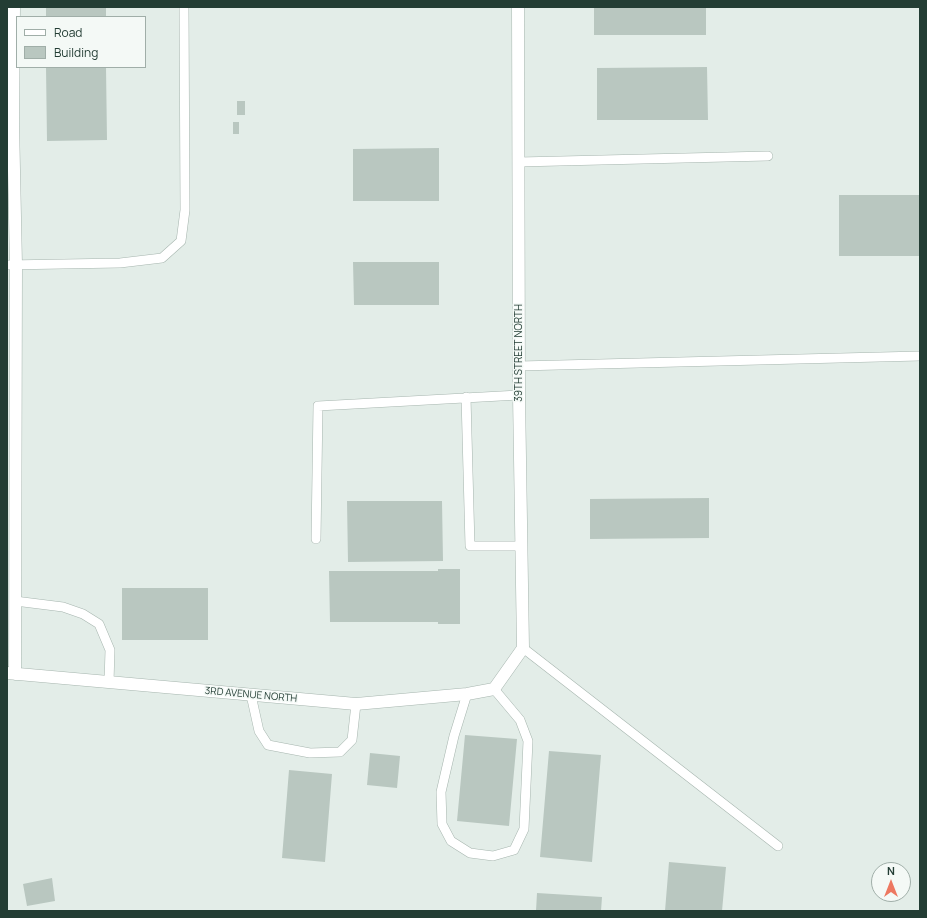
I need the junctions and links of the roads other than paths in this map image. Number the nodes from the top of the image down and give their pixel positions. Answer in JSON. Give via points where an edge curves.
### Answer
{"nodes":[{"id":1,"x":14,"y":7,"type":"edge"},
{"id":2,"x":184,"y":7,"type":"edge"},
{"id":3,"x":518,"y":7,"type":"edge"},
{"id":4,"x":768,"y":156,"type":"dead end"},
{"id":5,"x":519,"y":162,"type":"junction"},
{"id":6,"x":12,"y":265,"type":"edge"},
{"id":7,"x":920,"y":356,"type":"edge"},
{"id":8,"x":519,"y":366,"type":"junction"},
{"id":9,"x":519,"y":395,"type":"junction"},
{"id":10,"x":466,"y":397,"type":"junction"},
{"id":11,"x":11,"y":407,"type":"edge"},
{"id":12,"x":316,"y":539,"type":"dead end"},
{"id":13,"x":520,"y":546,"type":"junction"},
{"id":14,"x":15,"y":601,"type":"junction"},
{"id":15,"x":522,"y":648,"type":"junction"},
{"id":16,"x":11,"y":673,"type":"edge"},
{"id":17,"x":109,"y":682,"type":"junction"},
{"id":18,"x":494,"y":689,"type":"junction"},
{"id":19,"x":467,"y":694,"type":"junction"},
{"id":20,"x":251,"y":695,"type":"junction"},
{"id":21,"x":356,"y":704,"type":"junction"},
{"id":22,"x":778,"y":846,"type":"dead end"}],
"edges":[{"from":1,"to":6,"type":"street"},
{"from":2,"to":6,"type":"lane","via":[[186,210],[181,241],[162,258],[120,263]]},
{"from":3,"to":5,"type":"street","name":"39TH STREET NORTH"},
{"from":4,"to":5,"type":"lane"},
{"from":5,"to":8,"type":"street","name":"39TH STREET NORTH"},
{"from":6,"to":11,"type":"street"},
{"from":7,"to":8,"type":"lane"},
{"from":8,"to":9,"type":"street","name":"39TH STREET NORTH"},
{"from":9,"to":10,"type":"lane"},
{"from":9,"to":13,"type":"street","name":"39TH STREET NORTH"},
{"from":10,"to":12,"type":"lane","via":[[318,406]]},
{"from":10,"to":13,"type":"lane","via":[[470,546]]},
{"from":11,"to":14,"type":"street"},
{"from":13,"to":15,"type":"street","name":"39TH STREET NORTH"},
{"from":14,"to":16,"type":"street"},
{"from":14,"to":17,"type":"lane","via":[[63,607],[83,614],[99,624],[110,650]]},
{"from":15,"to":18,"type":"street"},
{"from":15,"to":22,"type":"lane"},
{"from":16,"to":17,"type":"street","name":"3RD AVENUE NORTH"},
{"from":17,"to":20,"type":"street","name":"3RD AVENUE NORTH"},
{"from":18,"to":19,"type":"street","name":"3RD AVENUE NORTH"},
{"from":18,"to":19,"type":"lane","via":[[520,720],[528,741],[524,829],[514,850],[493,856],[470,853],[451,841],[442,824],[441,792]]},
{"from":19,"to":21,"type":"street","name":"3RD AVENUE NORTH"},
{"from":20,"to":21,"type":"street","name":"3RD AVENUE NORTH"},
{"from":20,"to":21,"type":"lane","via":[[259,731],[268,745],[310,753],[340,752],[352,740]]}]}
